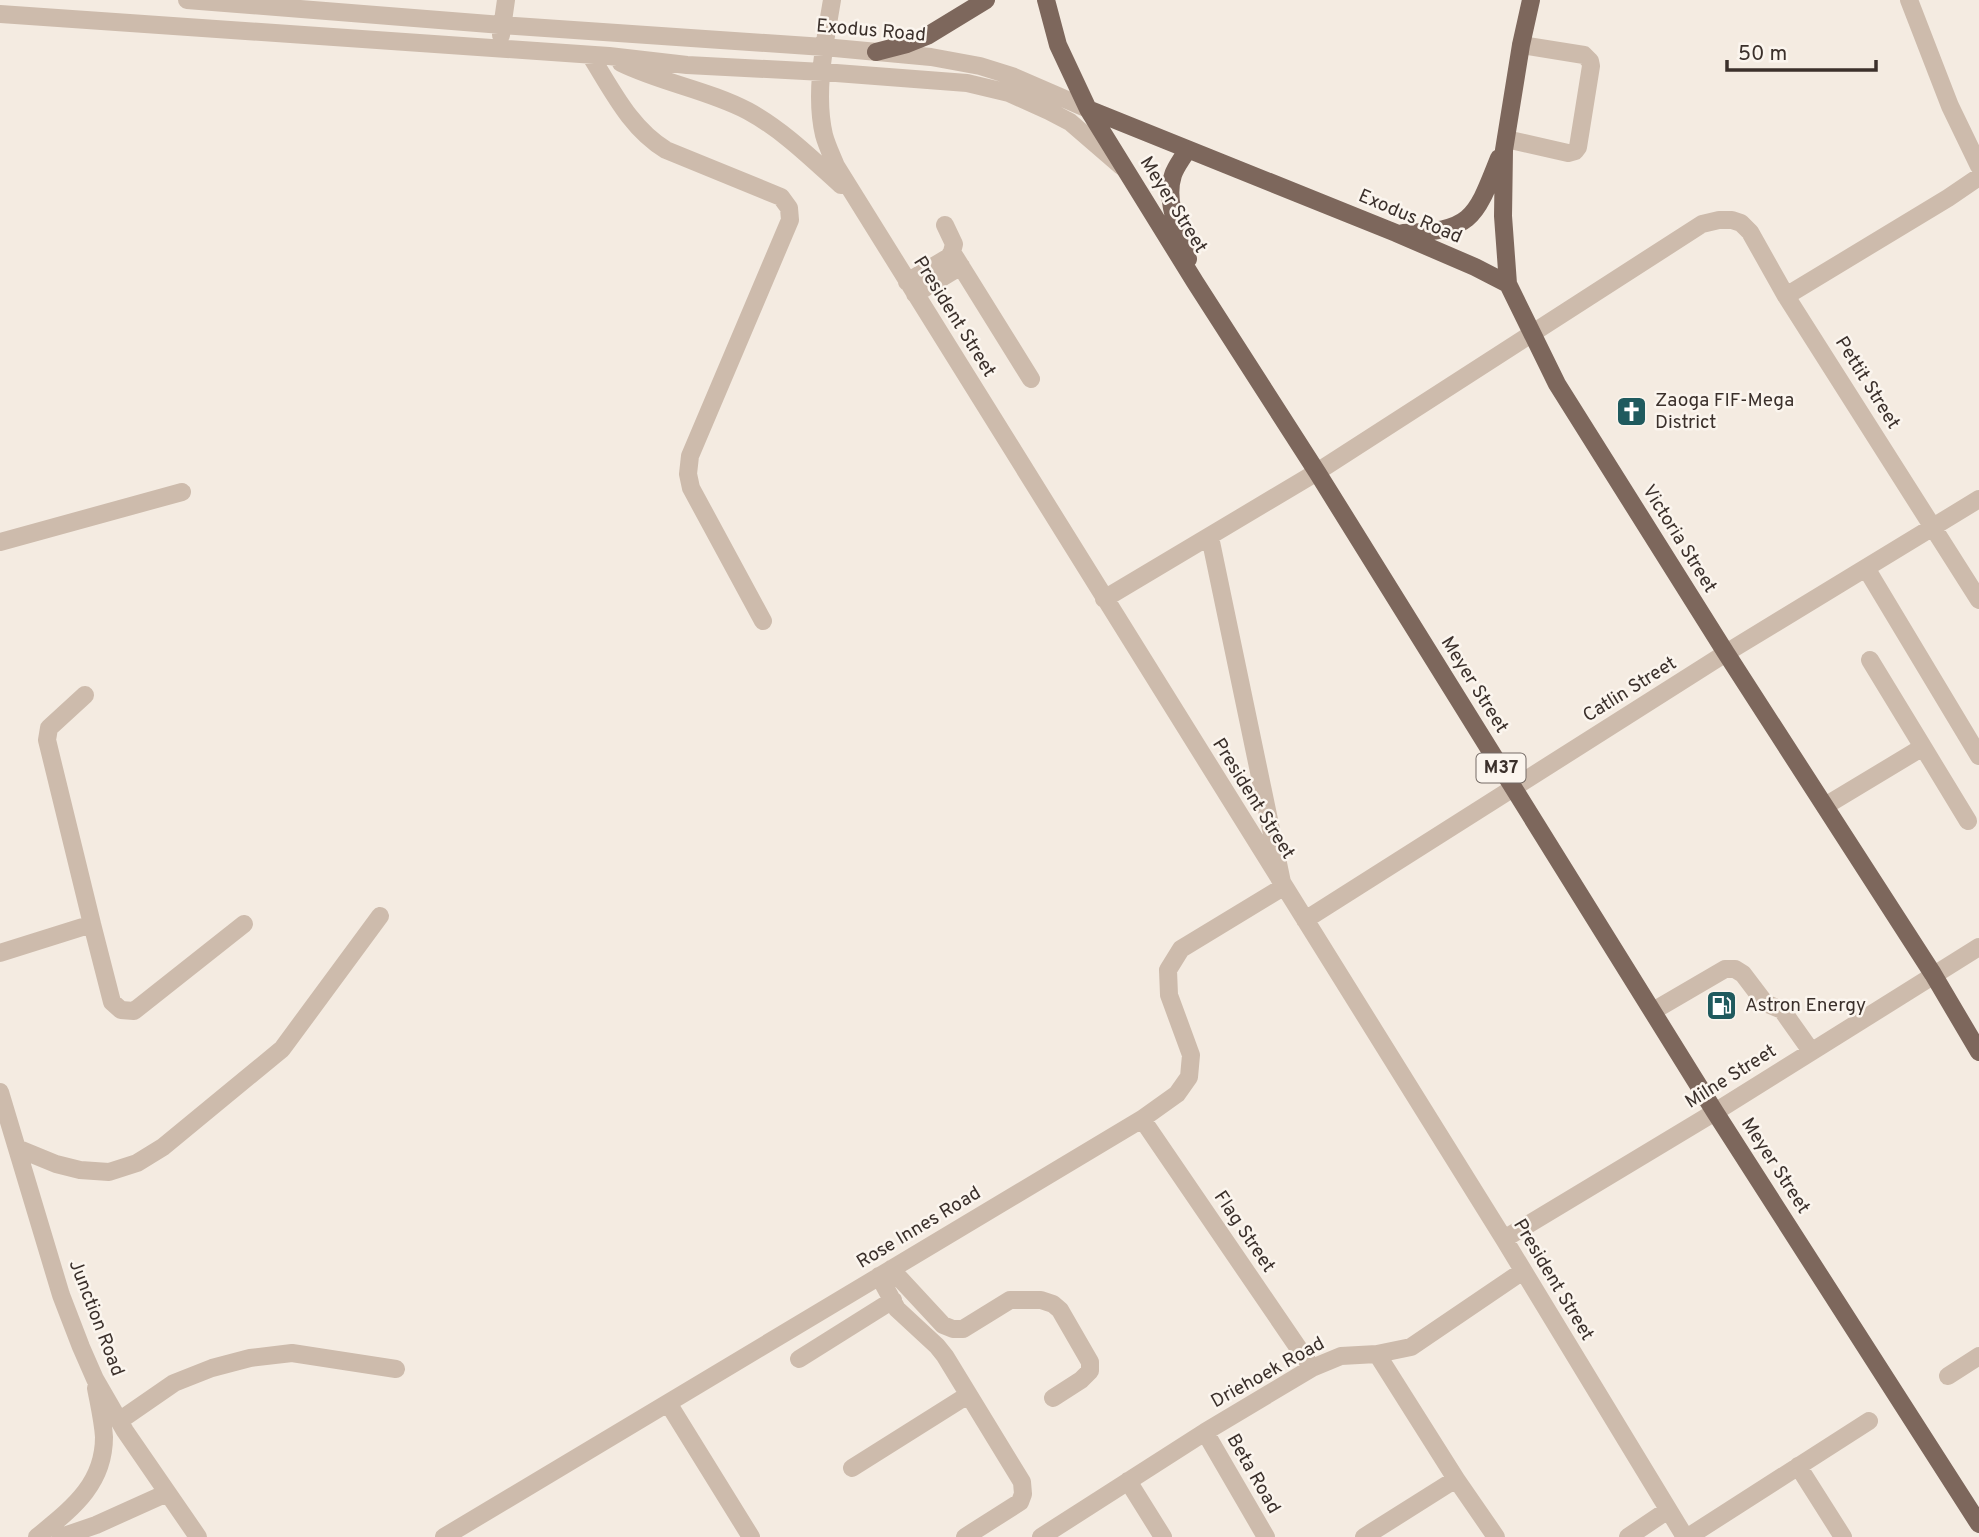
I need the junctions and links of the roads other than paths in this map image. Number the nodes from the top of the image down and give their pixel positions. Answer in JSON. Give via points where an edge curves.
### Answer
{"nodes":[{"id":1,"x":187,"y":0,"type":"edge"},
{"id":2,"x":361,"y":0,"type":"edge"},
{"id":3,"x":506,"y":0,"type":"edge"},
{"id":4,"x":832,"y":0,"type":"edge"},
{"id":5,"x":986,"y":0,"type":"edge"},
{"id":6,"x":1046,"y":0,"type":"edge"},
{"id":7,"x":1531,"y":0,"type":"edge"},
{"id":8,"x":1909,"y":0,"type":"edge"},
{"id":9,"x":296,"y":9,"type":"junction"},
{"id":10,"x":0,"y":14,"type":"edge"},
{"id":11,"x":502,"y":25,"type":"junction"},
{"id":12,"x":1521,"y":45,"type":"junction"},
{"id":13,"x":824,"y":47,"type":"junction"},
{"id":14,"x":500,"y":49,"type":"junction"},
{"id":15,"x":876,"y":52,"type":"junction"},
{"id":16,"x":590,"y":55,"type":"junction"},
{"id":17,"x":609,"y":56,"type":"junction"},
{"id":18,"x":823,"y":72,"type":"junction"},
{"id":19,"x":1088,"y":108,"type":"junction"},
{"id":20,"x":1505,"y":145,"type":"junction"},
{"id":21,"x":1187,"y":150,"type":"junction"},
{"id":22,"x":1979,"y":166,"type":"edge"},
{"id":23,"x":1127,"y":172,"type":"junction"},
{"id":24,"x":1979,"y":177,"type":"edge"},
{"id":25,"x":854,"y":197,"type":"junction"},
{"id":26,"x":945,"y":226,"type":"dead end"},
{"id":27,"x":1396,"y":233,"type":"junction"},
{"id":28,"x":957,"y":259,"type":"junction"},
{"id":29,"x":1195,"y":282,"type":"junction"},
{"id":30,"x":1508,"y":284,"type":"junction"},
{"id":31,"x":911,"y":288,"type":"junction"},
{"id":32,"x":1786,"y":296,"type":"junction"},
{"id":33,"x":1531,"y":334,"type":"junction"},
{"id":34,"x":1031,"y":379,"type":"dead end"},
{"id":35,"x":1317,"y":472,"type":"junction"},
{"id":36,"x":182,"y":492,"type":"dead end"},
{"id":37,"x":1979,"y":499,"type":"edge"},
{"id":38,"x":1933,"y":527,"type":"junction"},
{"id":39,"x":1210,"y":537,"type":"junction"},
{"id":40,"x":0,"y":542,"type":"edge"},
{"id":41,"x":1867,"y":568,"type":"junction"},
{"id":42,"x":1104,"y":599,"type":"junction"},
{"id":43,"x":1979,"y":600,"type":"edge"},
{"id":44,"x":763,"y":621,"type":"dead end"},
{"id":45,"x":1726,"y":653,"type":"junction"},
{"id":46,"x":1870,"y":660,"type":"dead end"},
{"id":47,"x":86,"y":695,"type":"dead end"},
{"id":48,"x":1923,"y":747,"type":"junction"},
{"id":49,"x":1979,"y":756,"type":"edge"},
{"id":50,"x":1513,"y":788,"type":"junction"},
{"id":51,"x":1825,"y":806,"type":"junction"},
{"id":52,"x":1968,"y":821,"type":"dead end"},
{"id":53,"x":1283,"y":887,"type":"junction"},
{"id":54,"x":380,"y":915,"type":"dead end"},
{"id":55,"x":1305,"y":920,"type":"junction"},
{"id":56,"x":92,"y":924,"type":"junction"},
{"id":57,"x":244,"y":924,"type":"dead end"},
{"id":58,"x":1979,"y":947,"type":"edge"},
{"id":59,"x":0,"y":953,"type":"edge"},
{"id":60,"x":1933,"y":974,"type":"junction"},
{"id":61,"x":1653,"y":1011,"type":"junction"},
{"id":62,"x":1811,"y":1051,"type":"junction"},
{"id":63,"x":1979,"y":1052,"type":"edge"},
{"id":64,"x":0,"y":1093,"type":"edge"},
{"id":65,"x":1715,"y":1112,"type":"junction"},
{"id":66,"x":1142,"y":1119,"type":"junction"},
{"id":67,"x":17,"y":1148,"type":"junction"},
{"id":68,"x":1504,"y":1240,"type":"junction"},
{"id":69,"x":1523,"y":1271,"type":"junction"},
{"id":70,"x":885,"y":1272,"type":"junction"},
{"id":71,"x":893,"y":1300,"type":"junction"},
{"id":72,"x":1377,"y":1354,"type":"junction"},
{"id":73,"x":1979,"y":1356,"type":"edge"},
{"id":74,"x":799,"y":1359,"type":"dead end"},
{"id":75,"x":1312,"y":1368,"type":"junction"},
{"id":76,"x":396,"y":1369,"type":"dead end"},
{"id":77,"x":1948,"y":1376,"type":"dead end"},
{"id":78,"x":95,"y":1379,"type":"junction"},
{"id":79,"x":968,"y":1395,"type":"junction"},
{"id":80,"x":1053,"y":1398,"type":"dead end"},
{"id":81,"x":668,"y":1403,"type":"junction"},
{"id":82,"x":119,"y":1421,"type":"junction"},
{"id":83,"x":1869,"y":1421,"type":"dead end"},
{"id":84,"x":1205,"y":1432,"type":"junction"},
{"id":85,"x":1798,"y":1466,"type":"junction"},
{"id":86,"x":852,"y":1468,"type":"dead end"},
{"id":87,"x":1456,"y":1479,"type":"junction"},
{"id":88,"x":1128,"y":1481,"type":"junction"},
{"id":89,"x":167,"y":1493,"type":"junction"},
{"id":90,"x":1668,"y":1510,"type":"junction"},
{"id":91,"x":1979,"y":1524,"type":"edge"},
{"id":92,"x":37,"y":1537,"type":"edge"},
{"id":93,"x":61,"y":1537,"type":"edge"},
{"id":94,"x":198,"y":1537,"type":"edge"},
{"id":95,"x":443,"y":1537,"type":"edge"},
{"id":96,"x":751,"y":1537,"type":"edge"},
{"id":97,"x":965,"y":1537,"type":"edge"},
{"id":98,"x":1041,"y":1537,"type":"edge"},
{"id":99,"x":1163,"y":1537,"type":"edge"},
{"id":100,"x":1266,"y":1537,"type":"edge"},
{"id":101,"x":1364,"y":1537,"type":"edge"},
{"id":102,"x":1496,"y":1537,"type":"edge"},
{"id":103,"x":1628,"y":1537,"type":"edge"},
{"id":104,"x":1687,"y":1537,"type":"edge"},
{"id":105,"x":1843,"y":1537,"type":"edge"}],
"edges":[{"from":1,"to":9,"type":"street","name":"Exodus Road"},
{"from":2,"to":9,"type":"street"},
{"from":3,"to":11,"type":"street"},
{"from":4,"to":13,"type":"street","name":"President Street"},
{"from":5,"to":15,"type":"main road","via":[[927,36]]},
{"from":6,"to":19,"type":"main road","name":"Meyer Street","number":"M37","via":[[1058,45]]},
{"from":7,"to":12,"type":"main road","name":"Victoria Street"},
{"from":8,"to":22,"type":"street"},
{"from":9,"to":11,"type":"street","name":"Exodus Road"},
{"from":10,"to":14,"type":"street"},
{"from":11,"to":13,"type":"street","name":"Exodus Road"},
{"from":11,"to":14,"type":"street"},
{"from":12,"to":20,"type":"main road","name":"Victoria Street"},
{"from":12,"to":20,"type":"street","via":[[1584,55],[1591,66],[1575,151]]},
{"from":13,"to":15,"type":"street","name":"Exodus Road"},
{"from":13,"to":18,"type":"street","name":"President Street"},
{"from":14,"to":16,"type":"street"},
{"from":15,"to":19,"type":"street","name":"Exodus Road","via":[[981,66]]},
{"from":16,"to":17,"type":"street"},
{"from":16,"to":44,"type":"street","via":[[627,114],[654,142],[781,197],[789,208],[790,219],[690,456],[688,474],[691,488]]},
{"from":17,"to":18,"type":"street"},
{"from":17,"to":25,"type":"street","via":[[748,111],[783,134]]},
{"from":18,"to":23,"type":"street","via":[[967,83],[1032,102],[1069,122]]},
{"from":18,"to":25,"type":"street","name":"President Street","via":[[820,108],[824,136]]},
{"from":19,"to":21,"type":"main road","name":"Exodus Road"},
{"from":19,"to":23,"type":"main road","name":"Meyer Street","number":"M37"},
{"from":20,"to":27,"type":"main road","via":[[1489,185],[1462,223],[1433,232]]},
{"from":20,"to":30,"type":"main road","name":"Victoria Street","via":[[1503,216]]},
{"from":21,"to":27,"type":"main road","name":"Exodus Road"},
{"from":21,"to":29,"type":"main road","via":[[1173,176],[1171,198]]},
{"from":23,"to":29,"type":"main road","name":"Meyer Street","number":"M37"},
{"from":24,"to":32,"type":"street"},
{"from":25,"to":31,"type":"street","name":"President Street"},
{"from":26,"to":28,"type":"street"},
{"from":27,"to":30,"type":"main road","name":"Exodus Road"},
{"from":28,"to":31,"type":"street","via":[[949,257]]},
{"from":28,"to":34,"type":"street"},
{"from":29,"to":35,"type":"main road","name":"Meyer Street","number":"M37"},
{"from":30,"to":33,"type":"main road","name":"Victoria Street"},
{"from":31,"to":42,"type":"street","name":"President Street"},
{"from":32,"to":33,"type":"street","name":"Pettit Street","via":[[1750,232],[1741,222],[1719,220],[1702,224]]},
{"from":32,"to":38,"type":"street","name":"Pettit Street"},
{"from":33,"to":35,"type":"street"},
{"from":33,"to":45,"type":"main road","name":"Victoria Street","via":[[1557,384]]},
{"from":35,"to":39,"type":"street"},
{"from":35,"to":50,"type":"main road","name":"Meyer Street","number":"M37"},
{"from":36,"to":40,"type":"street"},
{"from":37,"to":38,"type":"street","name":"Catlin Street"},
{"from":38,"to":41,"type":"street","name":"Catlin Street"},
{"from":38,"to":43,"type":"street","name":"Pettit Street"},
{"from":39,"to":42,"type":"street"},
{"from":39,"to":53,"type":"street"},
{"from":41,"to":45,"type":"street","name":"Catlin Street"},
{"from":41,"to":49,"type":"street"},
{"from":42,"to":53,"type":"street","name":"President Street"},
{"from":45,"to":50,"type":"street","name":"Catlin Street"},
{"from":45,"to":51,"type":"main road","name":"Victoria Street"},
{"from":46,"to":48,"type":"street"},
{"from":47,"to":56,"type":"street","via":[[49,728],[47,740]]},
{"from":48,"to":51,"type":"street"},
{"from":48,"to":52,"type":"street"},
{"from":50,"to":55,"type":"street","name":"Catlin Street"},
{"from":50,"to":61,"type":"main road","name":"Meyer Street","number":"M37"},
{"from":51,"to":60,"type":"main road","name":"Victoria Street"},
{"from":53,"to":55,"type":"street","name":"President Street"},
{"from":53,"to":66,"type":"street","name":"Rose Innes Road","via":[[1181,949],[1168,970],[1169,995],[1191,1055],[1189,1077],[1177,1094]]},
{"from":54,"to":67,"type":"street","via":[[282,1049],[163,1147],[137,1163],[109,1172],[56,1164]]},
{"from":55,"to":68,"type":"street","name":"President Street"},
{"from":56,"to":57,"type":"street","via":[[112,1002],[121,1010],[134,1011]]},
{"from":56,"to":59,"type":"street"},
{"from":58,"to":60,"type":"street","name":"Milne Street"},
{"from":60,"to":62,"type":"street","name":"Milne Street"},
{"from":60,"to":63,"type":"main road","name":"Victoria Street"},
{"from":61,"to":62,"type":"street","via":[[1725,969],[1735,969],[1765,1003],[1783,1010]]},
{"from":61,"to":65,"type":"main road","name":"Meyer Street","number":"M37"},
{"from":62,"to":65,"type":"street","name":"Milne Street"},
{"from":64,"to":67,"type":"street","name":"Junction Road"},
{"from":65,"to":68,"type":"street","name":"Milne Street"},
{"from":65,"to":91,"type":"main road","name":"Meyer Street","number":"M37"},
{"from":66,"to":70,"type":"street","name":"Rose Innes Road"},
{"from":66,"to":75,"type":"street","name":"Flag Street"},
{"from":67,"to":78,"type":"street","name":"Junction Road","via":[[61,1295]]},
{"from":68,"to":69,"type":"street","name":"President Street"},
{"from":69,"to":72,"type":"street","name":"Driehoek Road","via":[[1411,1347]]},
{"from":69,"to":90,"type":"street","name":"President Street"},
{"from":70,"to":71,"type":"street"},
{"from":70,"to":80,"type":"street","via":[[953,1329],[963,1329],[1010,1300],[1053,1304],[1090,1362],[1090,1371],[1082,1380]]},
{"from":70,"to":81,"type":"street","name":"Rose Innes Road"},
{"from":71,"to":74,"type":"street"},
{"from":71,"to":79,"type":"street","via":[[937,1346]]},
{"from":72,"to":75,"type":"street","name":"Driehoek Road","via":[[1341,1356]]},
{"from":72,"to":87,"type":"street"},
{"from":73,"to":77,"type":"street"},
{"from":75,"to":84,"type":"street","name":"Driehoek Road"},
{"from":76,"to":82,"type":"street","via":[[292,1353],[250,1358],[174,1383]]},
{"from":78,"to":82,"type":"street","name":"Junction Road"},
{"from":78,"to":92,"type":"street","via":[[104,1436],[101,1462],[88,1491]]},
{"from":79,"to":86,"type":"street"},
{"from":79,"to":97,"type":"street","via":[[1022,1482],[1023,1494],[1020,1502]]},
{"from":81,"to":95,"type":"street","name":"Rose Innes Road"},
{"from":81,"to":96,"type":"street"},
{"from":82,"to":89,"type":"street","name":"Junction Road"},
{"from":83,"to":85,"type":"street"},
{"from":84,"to":88,"type":"street","name":"Driehoek Road"},
{"from":84,"to":100,"type":"street","name":"Beta Road"},
{"from":85,"to":104,"type":"street"},
{"from":85,"to":105,"type":"street"},
{"from":87,"to":101,"type":"street"},
{"from":87,"to":102,"type":"street"},
{"from":88,"to":98,"type":"street","name":"Driehoek Road"},
{"from":88,"to":99,"type":"street"},
{"from":89,"to":93,"type":"street"},
{"from":89,"to":94,"type":"street","name":"Junction Road"},
{"from":90,"to":103,"type":"street"},
{"from":90,"to":104,"type":"street","name":"President Street"}]}
